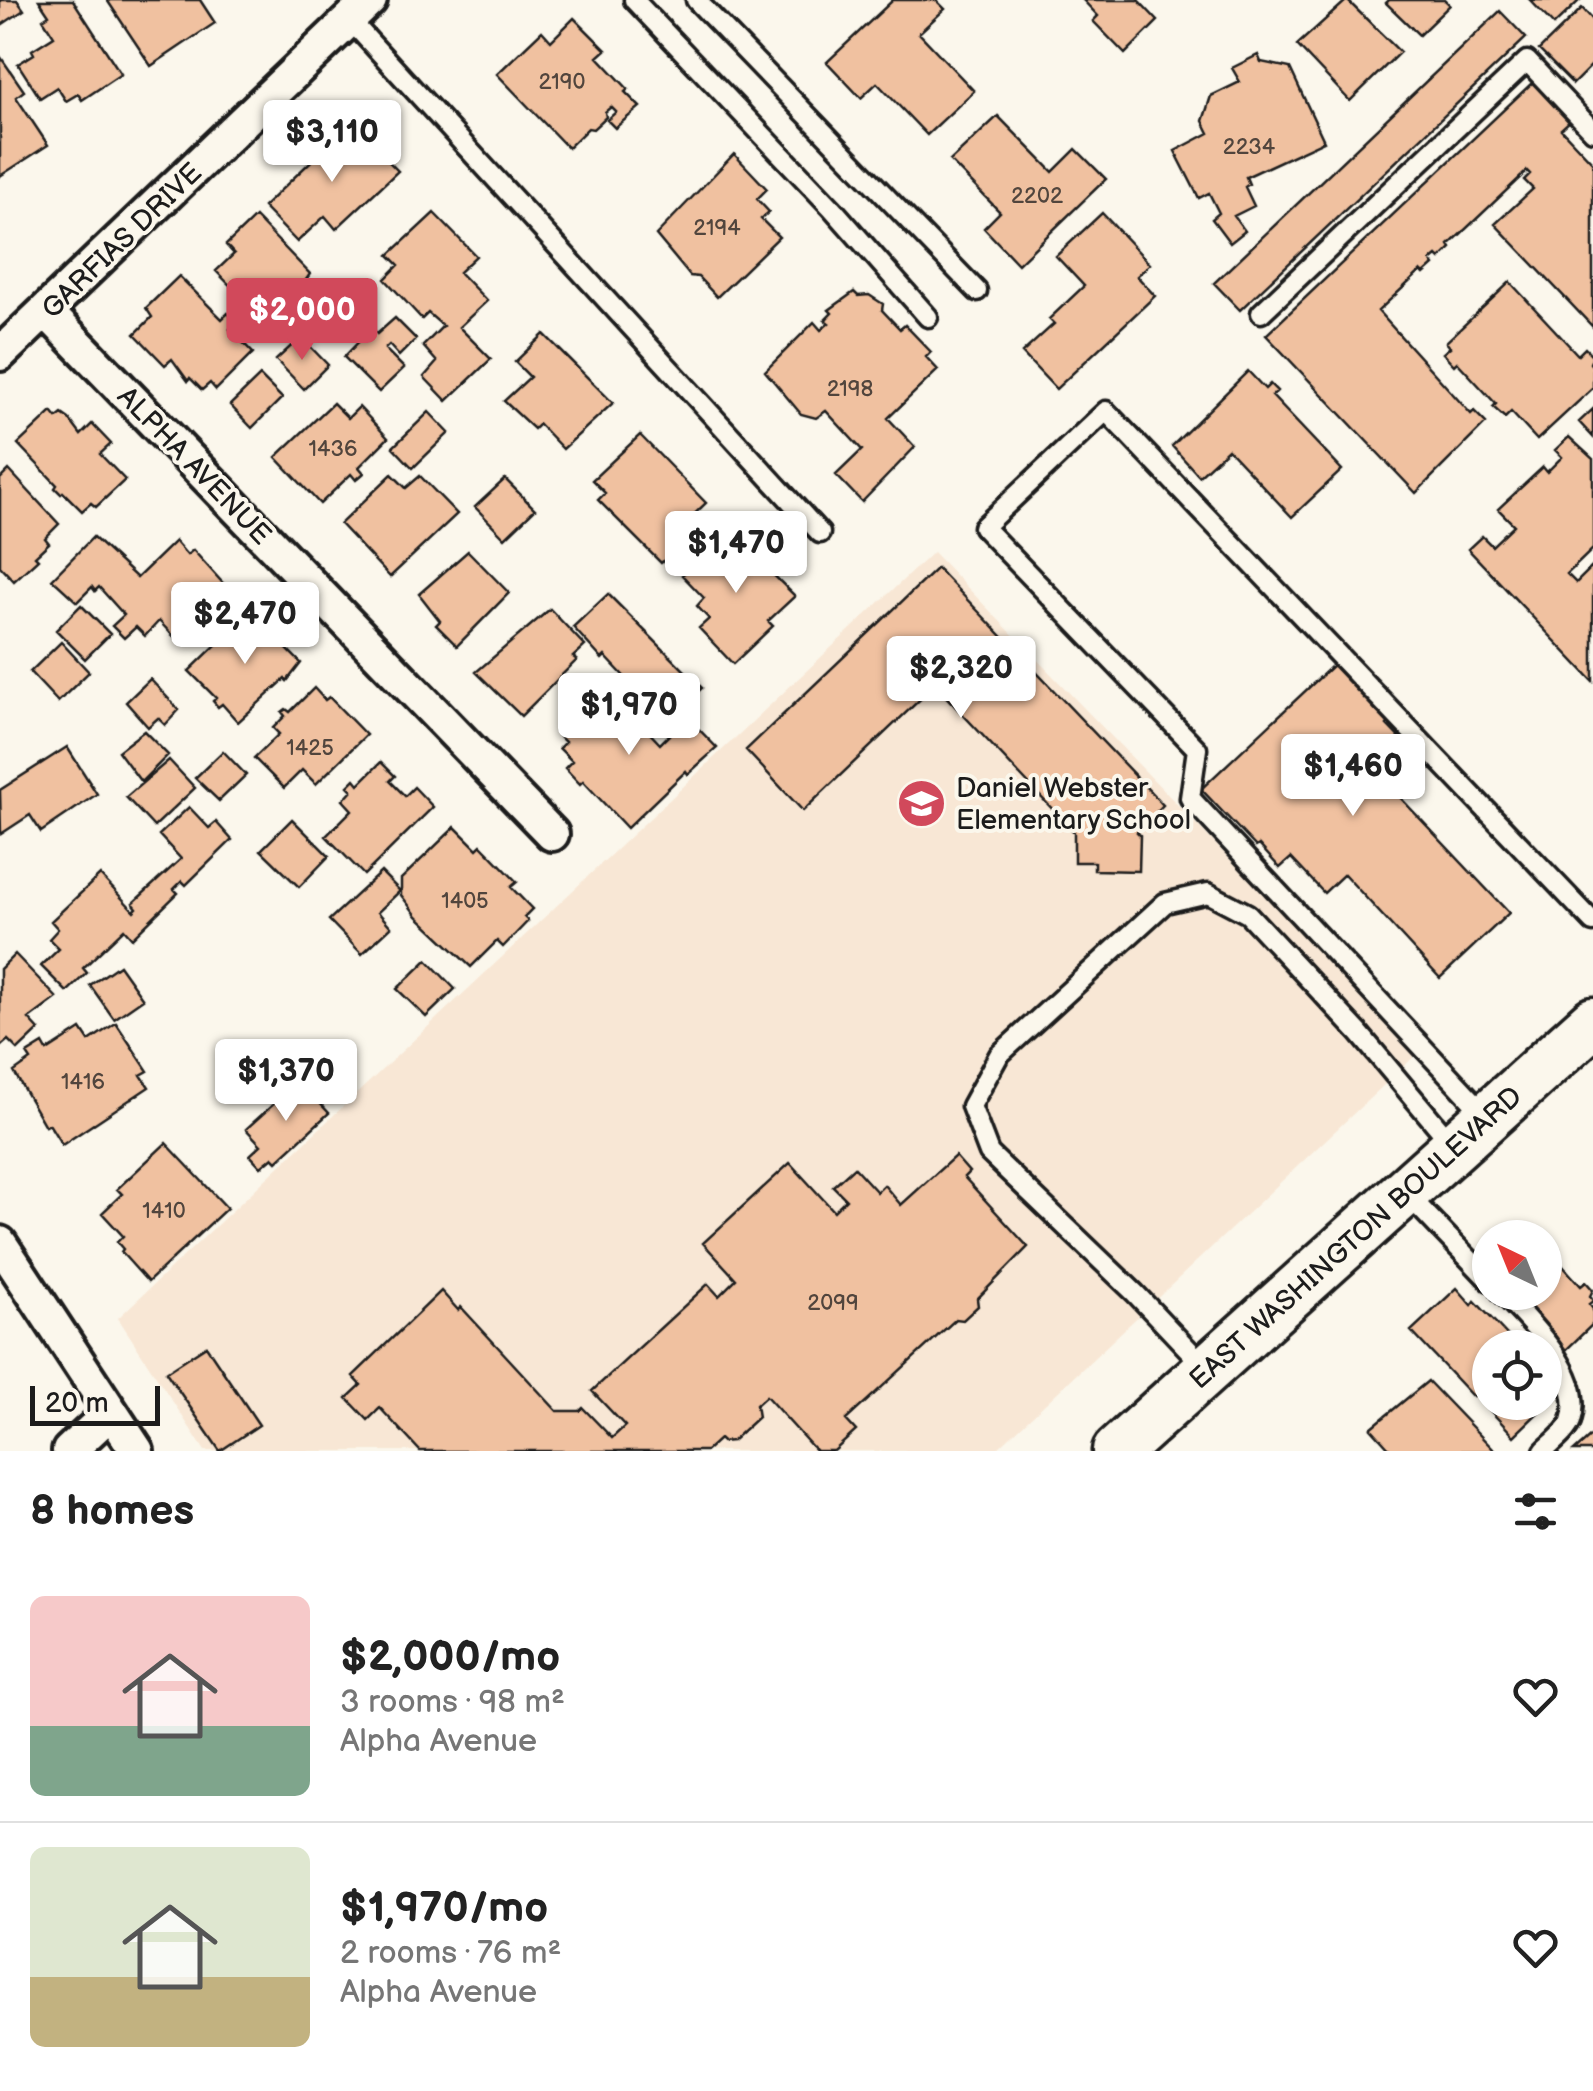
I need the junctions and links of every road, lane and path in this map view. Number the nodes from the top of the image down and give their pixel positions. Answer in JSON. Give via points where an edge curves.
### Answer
{"nodes":[{"id":1,"x":634,"y":0,"type":"edge"},
{"id":2,"x":696,"y":0,"type":"edge"},
{"id":3,"x":360,"y":10,"type":"edge"},
{"id":4,"x":1593,"y":131,"type":"edge"},
{"id":5,"x":977,"y":291,"type":"dead end"},
{"id":6,"x":48,"y":312,"type":"junction"},
{"id":7,"x":1261,"y":313,"type":"dead end"},
{"id":8,"x":928,"y":317,"type":"dead end"},
{"id":9,"x":0,"y":354,"type":"edge"},
{"id":10,"x":820,"y":533,"type":"dead end"},
{"id":11,"x":552,"y":834,"type":"dead end"},
{"id":12,"x":1593,"y":922,"type":"edge"},
{"id":13,"x":1593,"y":1022,"type":"edge"},
{"id":14,"x":1472,"y":1134,"type":"junction"},
{"id":15,"x":1406,"y":1193,"type":"junction"},
{"id":16,"x":0,"y":1243,"type":"edge"},
{"id":17,"x":1472,"y":1262,"type":"edge"},
{"id":18,"x":1518,"y":1310,"type":"edge"},
{"id":19,"x":1207,"y":1369,"type":"junction"},
{"id":20,"x":111,"y":1412,"type":"junction"},
{"id":21,"x":69,"y":1451,"type":"edge"},
{"id":22,"x":137,"y":1451,"type":"edge"},
{"id":23,"x":1116,"y":1451,"type":"edge"},
{"id":24,"x":1544,"y":1451,"type":"edge"}],
"edges":[{"from":1,"to":8,"type":"lane"},
{"from":2,"to":5,"type":"lane"},
{"from":3,"to":6,"type":"street","name":"GARFIAS DRIVE"},
{"from":3,"to":10,"type":"lane"},
{"from":4,"to":7,"type":"lane","via":[[1527,61]]},
{"from":6,"to":9,"type":"street","name":"GARFIAS DRIVE"},
{"from":6,"to":11,"type":"street","name":"ALPHA AVENUE"},
{"from":12,"to":14,"type":"lane","via":[[1106,411],[983,527],[1197,749],[1190,798]]},
{"from":13,"to":14,"type":"main road","name":"EAST WASHINGTON BOULEVARD"},
{"from":14,"to":15,"type":"main road","name":"EAST WASHINGTON BOULEVARD"},
{"from":14,"to":19,"type":"lane","via":[[1359,1034],[1248,914],[1208,893],[1166,903],[999,1055],[971,1106],[989,1152]]},
{"from":15,"to":17,"type":"lane"},
{"from":15,"to":19,"type":"main road","name":"EAST WASHINGTON BOULEVARD"},
{"from":16,"to":20,"type":"street"},
{"from":18,"to":24,"type":"lane","via":[[1575,1391],[1570,1425]]},
{"from":19,"to":23,"type":"main road","name":"EAST WASHINGTON BOULEVARD"},
{"from":20,"to":21,"type":"street"},
{"from":20,"to":22,"type":"street"}]}
